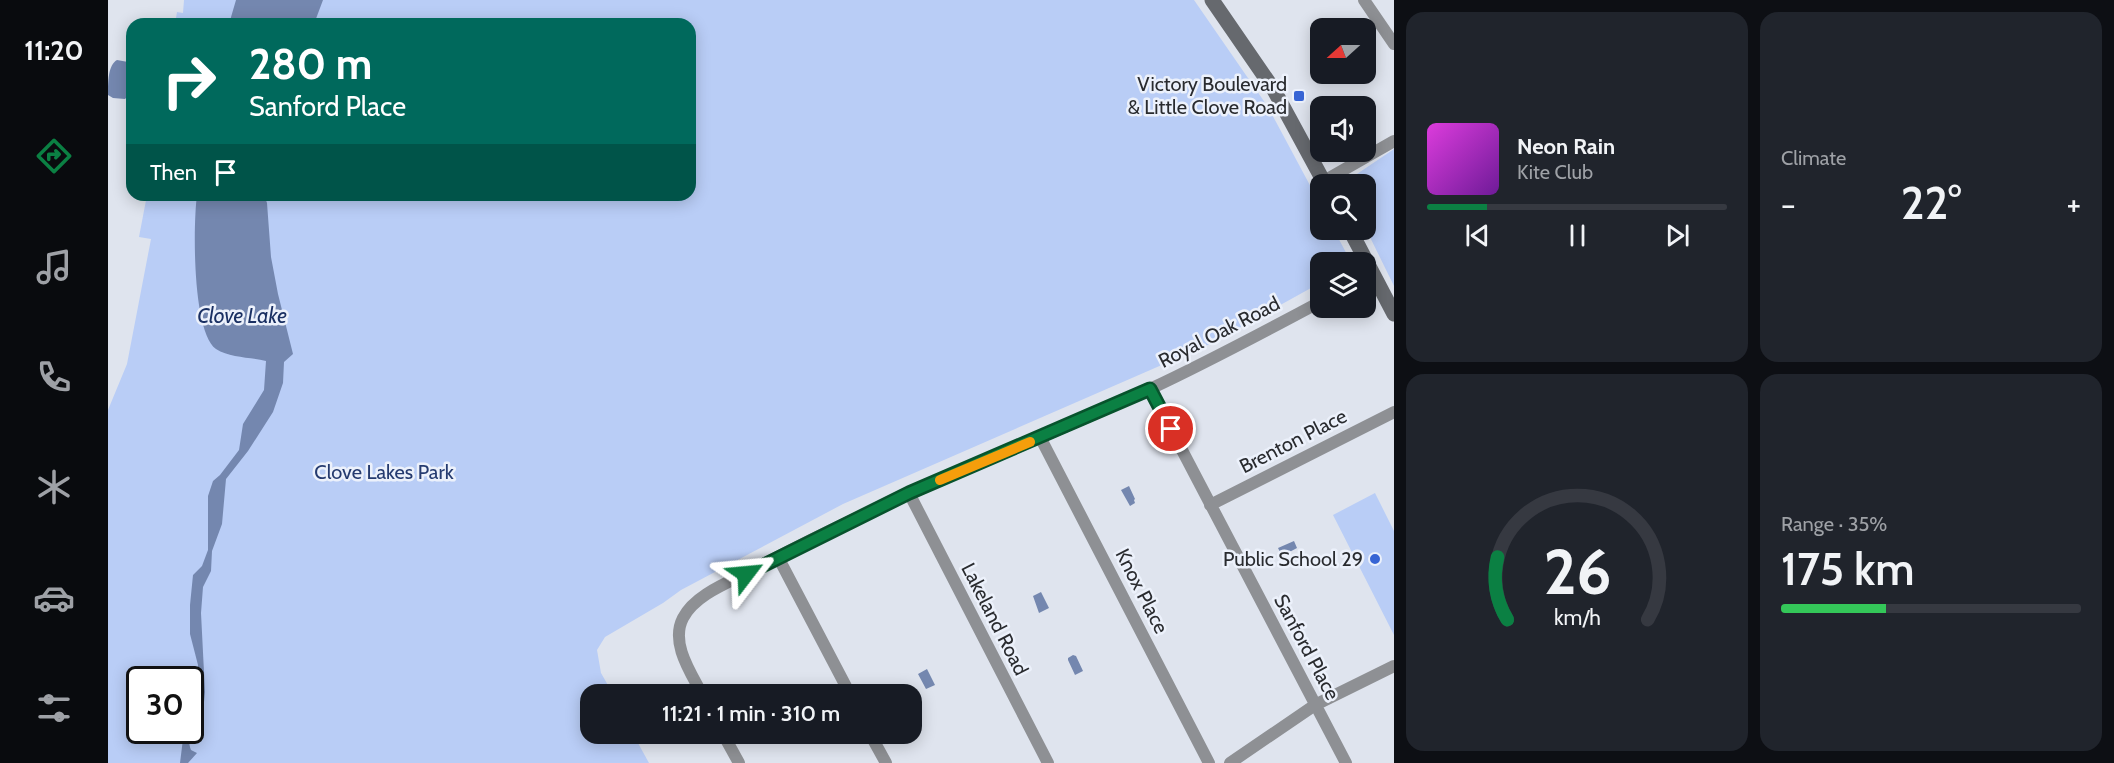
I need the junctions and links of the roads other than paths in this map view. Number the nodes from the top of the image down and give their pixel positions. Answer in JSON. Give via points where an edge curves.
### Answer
{"nodes":[{"id":1,"x":1212,"y":0,"type":"edge"},
{"id":2,"x":1364,"y":0,"type":"edge"},
{"id":3,"x":1394,"y":44,"type":"edge"},
{"id":4,"x":1394,"y":141,"type":"edge"},
{"id":5,"x":1320,"y":174,"type":"edge"},
{"id":6,"x":1340,"y":174,"type":"edge"},
{"id":7,"x":1376,"y":286,"type":"edge"},
{"id":8,"x":1310,"y":307,"type":"edge"},
{"id":9,"x":1394,"y":314,"type":"edge"},
{"id":10,"x":1150,"y":389,"type":"junction"},
{"id":11,"x":1394,"y":412,"type":"edge"},
{"id":12,"x":1040,"y":437,"type":"junction"},
{"id":13,"x":909,"y":493,"type":"junction"},
{"id":14,"x":1210,"y":505,"type":"junction"},
{"id":15,"x":778,"y":557,"type":"junction"},
{"id":16,"x":1394,"y":666,"type":"edge"},
{"id":17,"x":697,"y":684,"type":"edge"},
{"id":18,"x":845,"y":684,"type":"edge"},
{"id":19,"x":1315,"y":705,"type":"junction"},
{"id":20,"x":729,"y":744,"type":"edge"},
{"id":21,"x":876,"y":744,"type":"edge"},
{"id":22,"x":739,"y":763,"type":"edge"},
{"id":23,"x":886,"y":763,"type":"edge"},
{"id":24,"x":1048,"y":763,"type":"edge"},
{"id":25,"x":1209,"y":763,"type":"edge"},
{"id":26,"x":1230,"y":763,"type":"edge"},
{"id":27,"x":1346,"y":763,"type":"edge"}],
"edges":[{"from":1,"to":5,"type":"main road","via":[[1274,90]]},
{"from":2,"to":3,"type":"street"},
{"from":4,"to":6,"type":"street"},
{"from":7,"to":9,"type":"main road"},
{"from":8,"to":10,"type":"street","name":"Royal Oak Road"},
{"from":10,"to":12,"type":"street","name":"Royal Oak Road"},
{"from":10,"to":14,"type":"street","name":"Sanford Place"},
{"from":11,"to":14,"type":"street","name":"Brenton Place"},
{"from":12,"to":13,"type":"street","name":"Royal Oak Road"},
{"from":12,"to":25,"type":"street","name":"Knox Place"},
{"from":13,"to":15,"type":"street","name":"Royal Oak Road"},
{"from":13,"to":24,"type":"street","name":"Lakeland Road"},
{"from":14,"to":19,"type":"street","name":"Sanford Place"},
{"from":15,"to":17,"type":"street","name":"Royal Oak Road","via":[[694,604],[684,616],[680,645]]},
{"from":15,"to":18,"type":"street"},
{"from":16,"to":19,"type":"street"},
{"from":19,"to":26,"type":"street"},
{"from":19,"to":27,"type":"street","name":"Sanford Place"},
{"from":20,"to":22,"type":"street"},
{"from":21,"to":23,"type":"street"}]}
